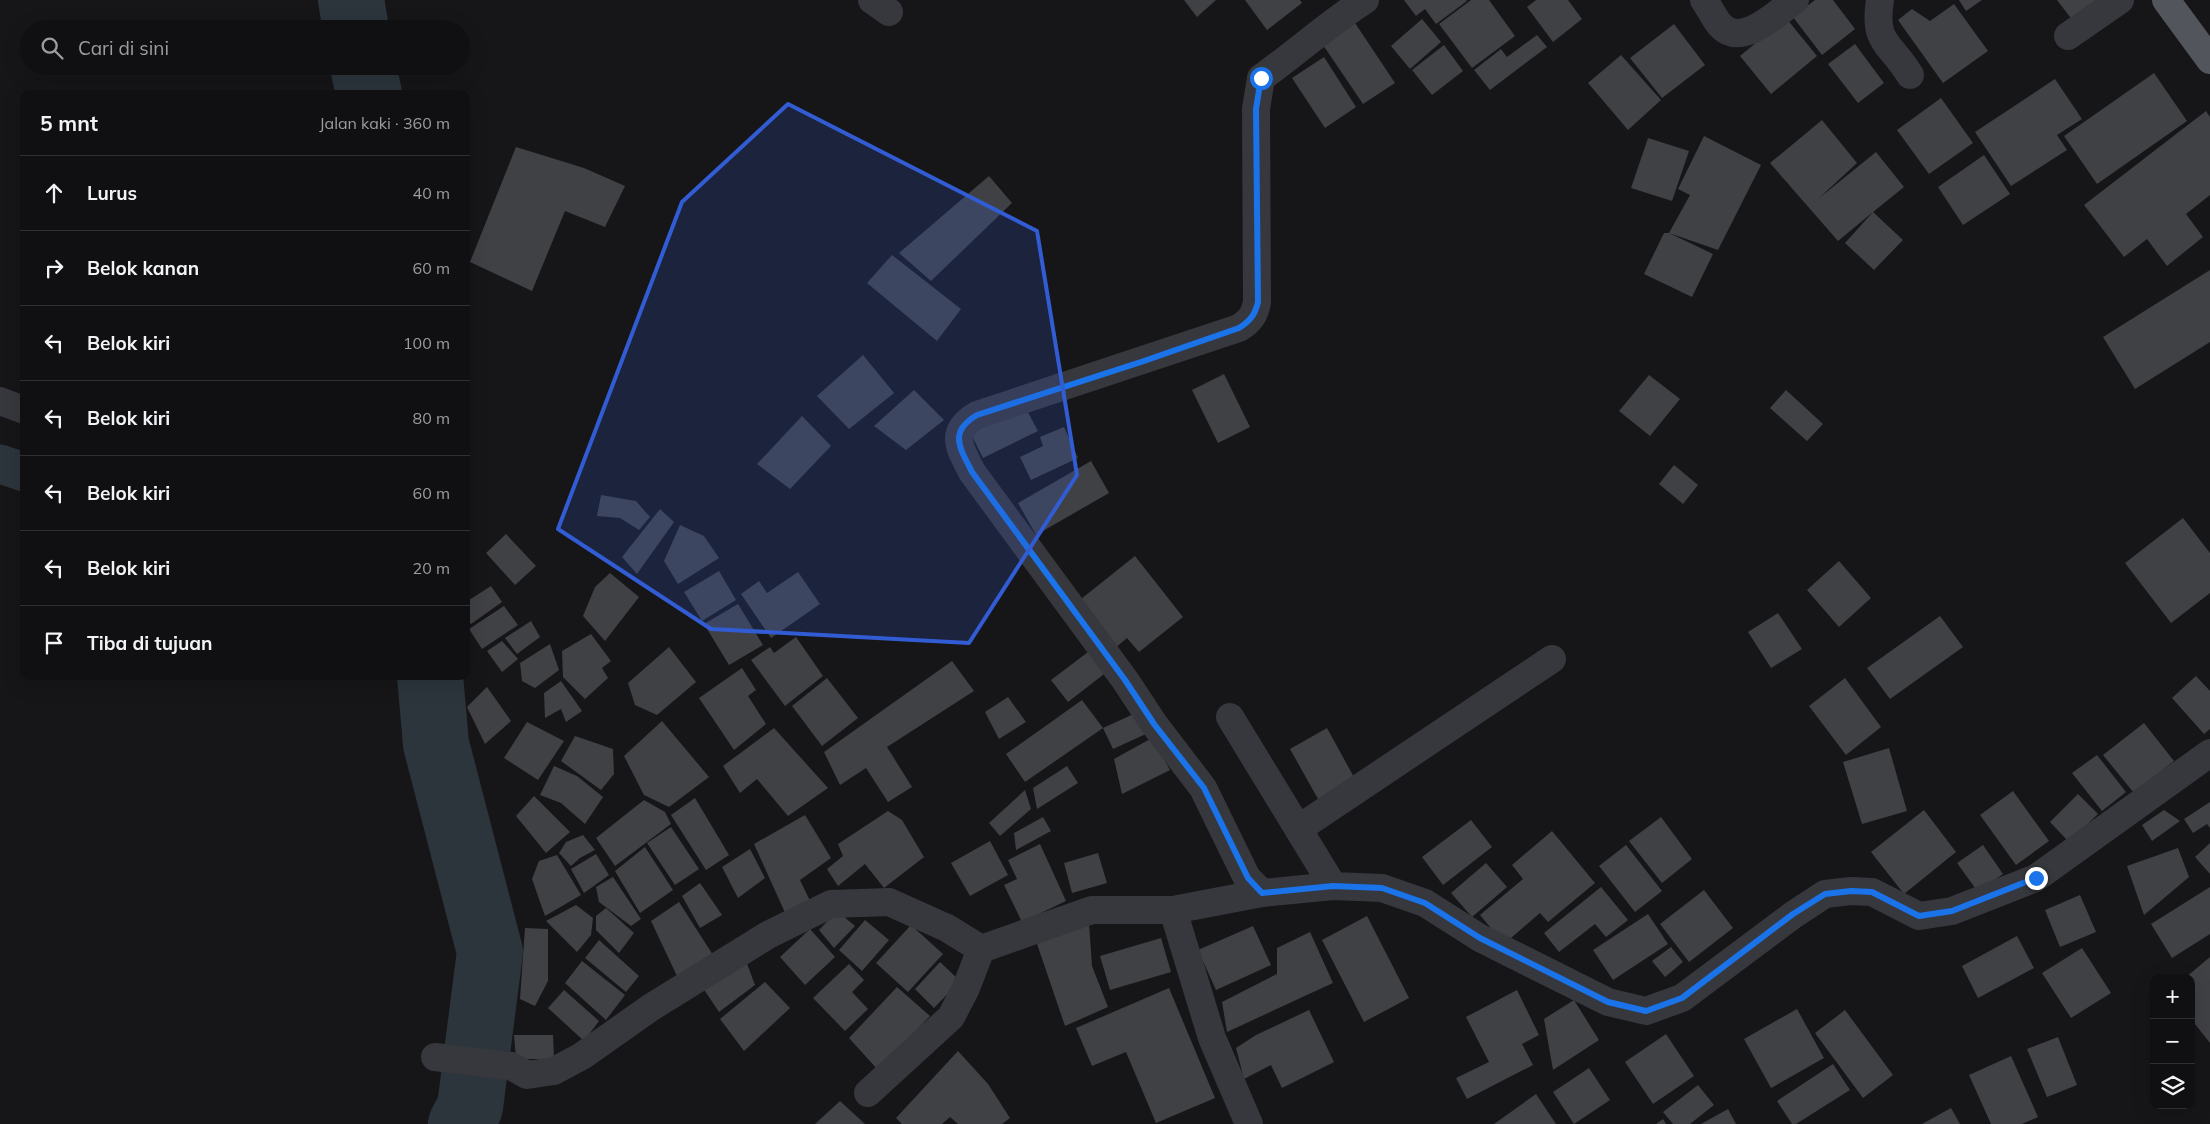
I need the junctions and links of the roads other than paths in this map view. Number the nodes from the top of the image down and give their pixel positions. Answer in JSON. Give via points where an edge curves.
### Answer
{"nodes":[{"id":1,"x":1365,"y":0,"type":"edge"},
{"id":2,"x":1704,"y":0,"type":"edge"},
{"id":3,"x":1795,"y":0,"type":"edge"},
{"id":4,"x":1880,"y":0,"type":"edge"},
{"id":5,"x":2120,"y":0,"type":"edge"},
{"id":6,"x":2166,"y":0,"type":"edge"},
{"id":7,"x":2068,"y":36,"type":"dead end"},
{"id":8,"x":2210,"y":60,"type":"edge"},
{"id":9,"x":1910,"y":74,"type":"dead end"},
{"id":10,"x":0,"y":401,"type":"edge"},
{"id":11,"x":20,"y":408,"type":"edge"},
{"id":12,"x":1552,"y":659,"type":"dead end"},
{"id":13,"x":1230,"y":717,"type":"dead end"},
{"id":14,"x":2210,"y":753,"type":"edge"},
{"id":15,"x":1298,"y":829,"type":"junction"},
{"id":16,"x":1333,"y":886,"type":"junction"},
{"id":17,"x":1262,"y":893,"type":"junction"},
{"id":18,"x":1173,"y":910,"type":"junction"},
{"id":19,"x":981,"y":949,"type":"junction"},
{"id":20,"x":435,"y":1057,"type":"dead end"},
{"id":21,"x":868,"y":1093,"type":"dead end"},
{"id":22,"x":1249,"y":1124,"type":"edge"}],
"edges":[{"from":1,"to":17,"type":"street","via":[[1261,78],[1256,109],[1258,302],[1249,322],[1141,362],[977,415],[968,420],[958,436],[959,447],[972,472],[1204,788],[1248,878]]},
{"from":2,"to":3,"type":"street","via":[[1722,27],[1734,33],[1750,32]]},
{"from":4,"to":9,"type":"street","via":[[1878,31]]},
{"from":5,"to":7,"type":"street"},
{"from":6,"to":8,"type":"main road"},
{"from":10,"to":11,"type":"street"},
{"from":12,"to":15,"type":"street"},
{"from":13,"to":15,"type":"street"},
{"from":14,"to":16,"type":"street","via":[[2036,878],[1952,911],[1919,916],[1872,892],[1825,894],[1793,914],[1682,998],[1646,1011],[1608,1002],[1480,938],[1425,903],[1382,888]]},
{"from":15,"to":16,"type":"street"},
{"from":16,"to":17,"type":"street"},
{"from":17,"to":18,"type":"street"},
{"from":18,"to":19,"type":"street","via":[[1092,910]]},
{"from":18,"to":22,"type":"street","via":[[1212,1038]]},
{"from":19,"to":20,"type":"street","via":[[947,928],[889,902],[831,904],[768,936],[554,1071],[527,1075],[511,1066]]},
{"from":19,"to":21,"type":"street","via":[[966,988],[950,1017]]}]}
